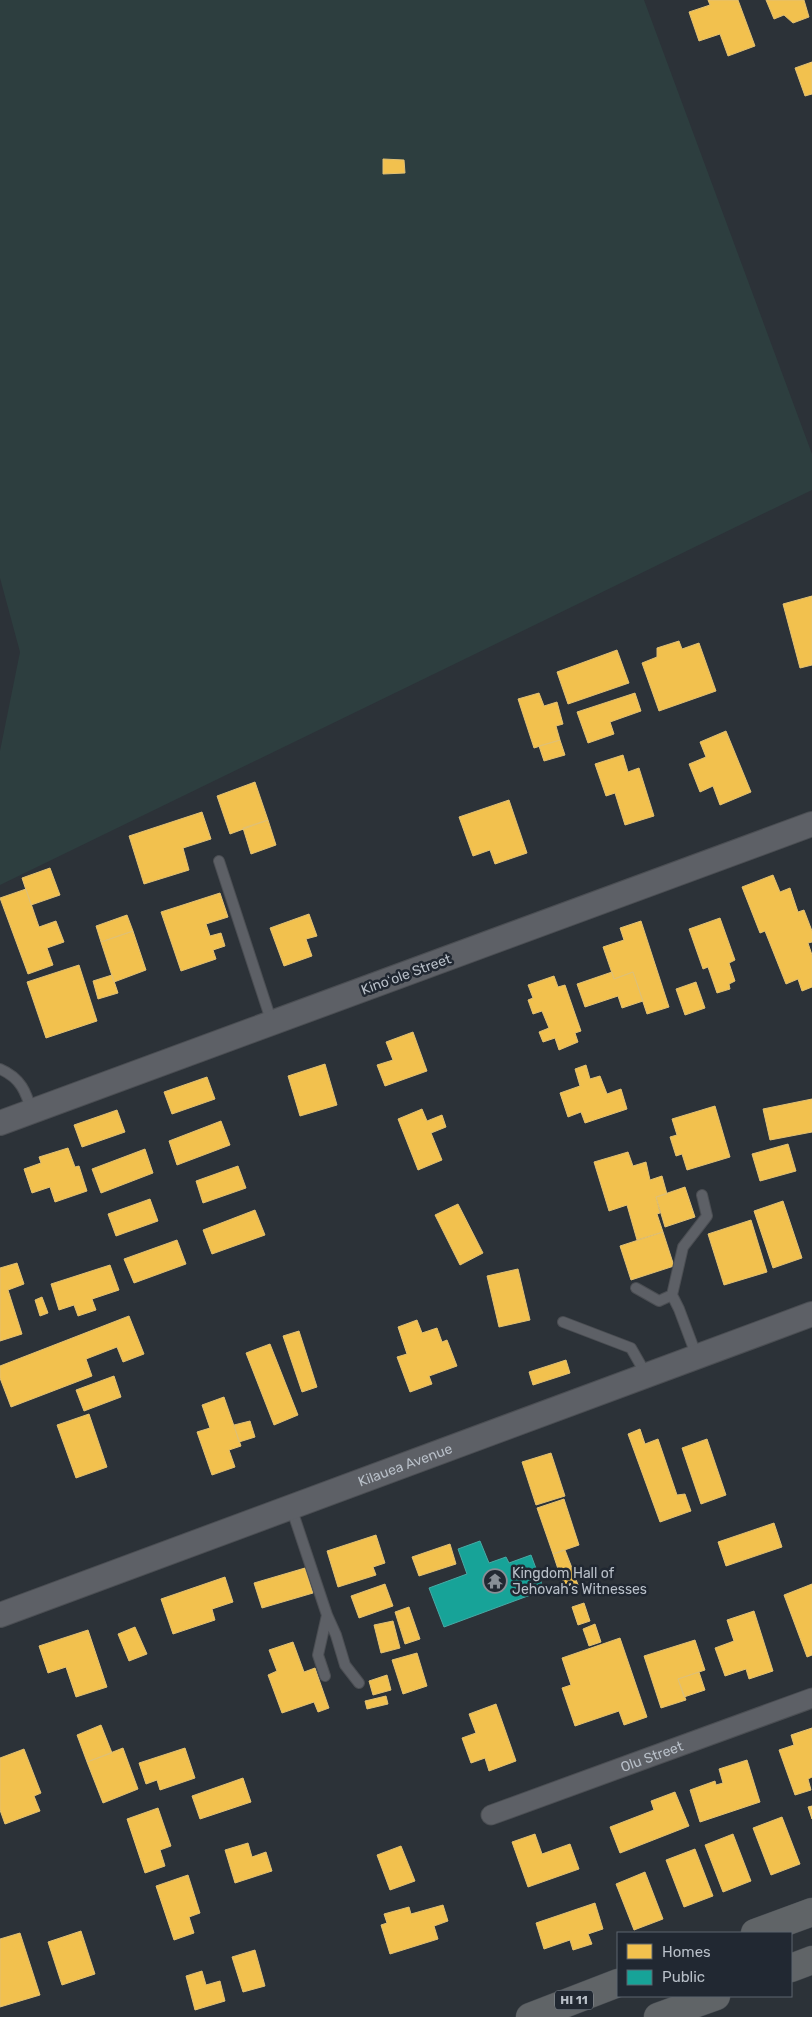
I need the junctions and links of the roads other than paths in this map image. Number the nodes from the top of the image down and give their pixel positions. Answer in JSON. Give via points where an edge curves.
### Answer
{"nodes":[{"id":1,"x":812,"y":824,"type":"edge"},
{"id":2,"x":219,"y":860,"type":"dead end"},
{"id":3,"x":272,"y":1023,"type":"junction"},
{"id":4,"x":0,"y":1069,"type":"edge"},
{"id":5,"x":32,"y":1112,"type":"junction"},
{"id":6,"x":0,"y":1123,"type":"edge"},
{"id":7,"x":702,"y":1196,"type":"dead end"},
{"id":8,"x":636,"y":1288,"type":"dead end"},
{"id":9,"x":672,"y":1296,"type":"junction"},
{"id":10,"x":812,"y":1314,"type":"edge"},
{"id":11,"x":563,"y":1322,"type":"dead end"},
{"id":12,"x":697,"y":1357,"type":"junction"},
{"id":13,"x":647,"y":1376,"type":"junction"},
{"id":14,"x":291,"y":1507,"type":"junction"},
{"id":15,"x":0,"y":1615,"type":"edge"},
{"id":16,"x":327,"y":1615,"type":"junction"},
{"id":17,"x":325,"y":1676,"type":"dead end"},
{"id":18,"x":359,"y":1683,"type":"dead end"},
{"id":19,"x":812,"y":1698,"type":"edge"},
{"id":20,"x":491,"y":1814,"type":"dead end"},
{"id":21,"x":812,"y":1912,"type":"edge"},
{"id":22,"x":757,"y":1932,"type":"edge"},
{"id":23,"x":812,"y":1960,"type":"edge"},
{"id":24,"x":792,"y":1968,"type":"edge"},
{"id":25,"x":617,"y":1983,"type":"edge"},
{"id":26,"x":713,"y":1997,"type":"edge"},
{"id":27,"x":530,"y":2017,"type":"edge"},
{"id":28,"x":658,"y":2017,"type":"edge"}],
"edges":[{"from":1,"to":3,"type":"street","name":"Kinoʻole Street"},
{"from":2,"to":3,"type":"lane"},
{"from":3,"to":5,"type":"street","name":"Kinoʻole Street"},
{"from":4,"to":5,"type":"lane","via":[[8,1072],[26,1090]]},
{"from":5,"to":6,"type":"street","name":"Kinoʻole Street"},
{"from":7,"to":9,"type":"lane","via":[[707,1216],[683,1247]]},
{"from":8,"to":9,"type":"lane","via":[[659,1301]]},
{"from":9,"to":12,"type":"lane"},
{"from":10,"to":12,"type":"street","name":"Kilauea Avenue"},
{"from":11,"to":13,"type":"lane","via":[[631,1348]]},
{"from":12,"to":13,"type":"street","name":"Kilauea Avenue"},
{"from":13,"to":14,"type":"street","name":"Kilauea Avenue"},
{"from":14,"to":15,"type":"street","name":"Kilauea Avenue"},
{"from":14,"to":16,"type":"lane"},
{"from":16,"to":17,"type":"lane","via":[[318,1655]]},
{"from":16,"to":18,"type":"lane","via":[[345,1665]]},
{"from":19,"to":20,"type":"street","name":"Olu Street"},
{"from":21,"to":22,"type":"highway"},
{"from":23,"to":24,"type":"highway"},
{"from":25,"to":27,"type":"highway","number":"HI 11"},
{"from":26,"to":28,"type":"highway"}]}
